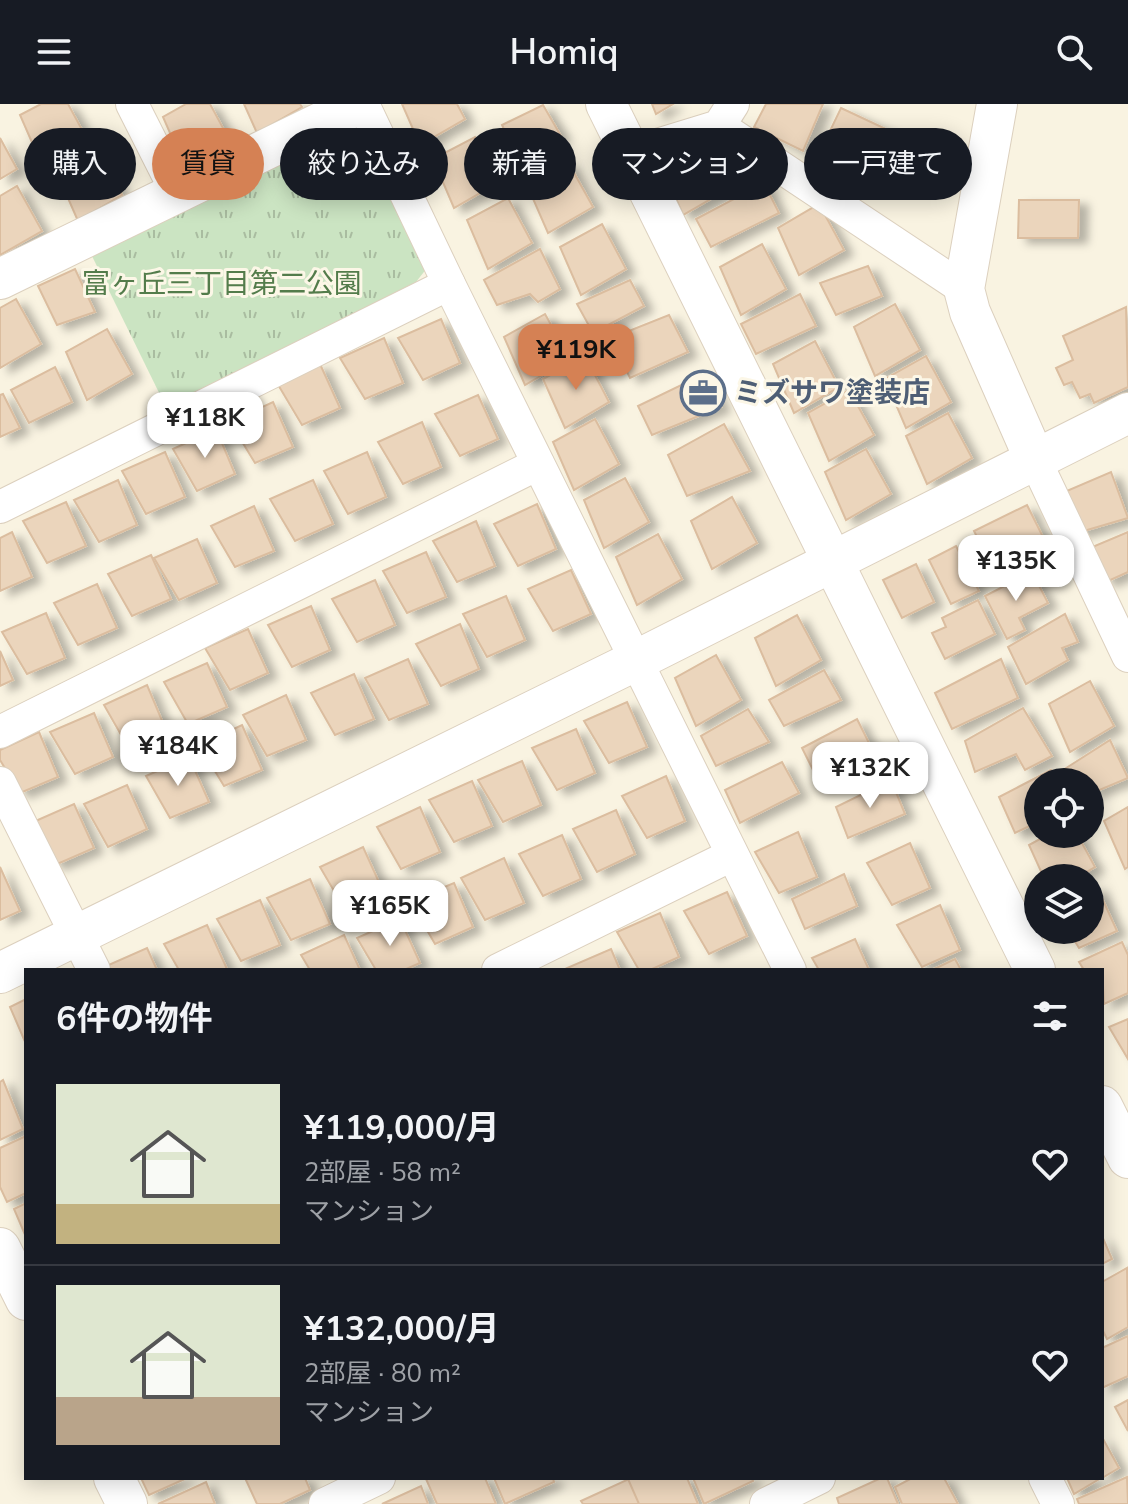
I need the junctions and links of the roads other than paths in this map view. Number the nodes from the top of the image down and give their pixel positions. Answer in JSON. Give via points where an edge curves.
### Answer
{"nodes":[{"id":1,"x":132,"y":104,"type":"edge"},
{"id":2,"x":361,"y":104,"type":"edge"},
{"id":3,"x":606,"y":104,"type":"edge"},
{"id":4,"x":997,"y":104,"type":"edge"},
{"id":5,"x":726,"y":115,"type":"edge"},
{"id":6,"x":618,"y":128,"type":"edge"},
{"id":7,"x":694,"y":128,"type":"edge"},
{"id":8,"x":152,"y":144,"type":"edge"},
{"id":9,"x":264,"y":151,"type":"edge"},
{"id":10,"x":163,"y":200,"type":"edge"},
{"id":11,"x":654,"y":200,"type":"edge"},
{"id":12,"x":0,"y":279,"type":"edge"},
{"id":13,"x":449,"y":284,"type":"junction"},
{"id":14,"x":964,"y":289,"type":"junction"},
{"id":15,"x":1128,"y":413,"type":"edge"},
{"id":16,"x":1035,"y":460,"type":"junction"},
{"id":17,"x":538,"y":464,"type":"junction"},
{"id":18,"x":0,"y":507,"type":"edge"},
{"id":19,"x":833,"y":561,"type":"junction"},
{"id":20,"x":1127,"y":654,"type":"edge"},
{"id":21,"x":637,"y":660,"type":"junction"},
{"id":22,"x":0,"y":732,"type":"edge"},
{"id":23,"x":0,"y":783,"type":"edge"},
{"id":24,"x":732,"y":855,"type":"junction"},
{"id":25,"x":85,"y":953,"type":"edge"},
{"id":26,"x":502,"y":968,"type":"edge"},
{"id":27,"x":789,"y":968,"type":"edge"},
{"id":28,"x":1034,"y":968,"type":"edge"},
{"id":29,"x":0,"y":973,"type":"edge"},
{"id":30,"x":1109,"y":1109,"type":"edge"},
{"id":31,"x":1128,"y":1158,"type":"edge"},
{"id":32,"x":0,"y":1248,"type":"edge"},
{"id":33,"x":24,"y":1296,"type":"edge"},
{"id":34,"x":115,"y":1480,"type":"edge"},
{"id":35,"x":815,"y":1480,"type":"edge"},
{"id":36,"x":1046,"y":1480,"type":"edge"},
{"id":37,"x":127,"y":1504,"type":"edge"},
{"id":38,"x":766,"y":1504,"type":"edge"},
{"id":39,"x":1058,"y":1504,"type":"edge"}],
"edges":[{"from":1,"to":8,"type":"street"},
{"from":2,"to":9,"type":"street"},
{"from":2,"to":13,"type":"street"},
{"from":3,"to":6,"type":"street"},
{"from":4,"to":14,"type":"street"},
{"from":5,"to":7,"type":"street"},
{"from":5,"to":14,"type":"street"},
{"from":10,"to":12,"type":"street"},
{"from":11,"to":19,"type":"street"},
{"from":13,"to":17,"type":"street"},
{"from":13,"to":18,"type":"street"},
{"from":14,"to":16,"type":"street"},
{"from":15,"to":16,"type":"street"},
{"from":16,"to":19,"type":"street"},
{"from":16,"to":20,"type":"street"},
{"from":17,"to":21,"type":"street"},
{"from":17,"to":22,"type":"street"},
{"from":19,"to":21,"type":"street"},
{"from":19,"to":28,"type":"street"},
{"from":21,"to":24,"type":"street"},
{"from":21,"to":25,"type":"street"},
{"from":23,"to":25,"type":"street"},
{"from":24,"to":26,"type":"street"},
{"from":24,"to":27,"type":"street"},
{"from":25,"to":29,"type":"street"},
{"from":30,"to":31,"type":"street"},
{"from":32,"to":33,"type":"street"},
{"from":34,"to":37,"type":"street"},
{"from":35,"to":38,"type":"street"},
{"from":36,"to":39,"type":"street"}]}
